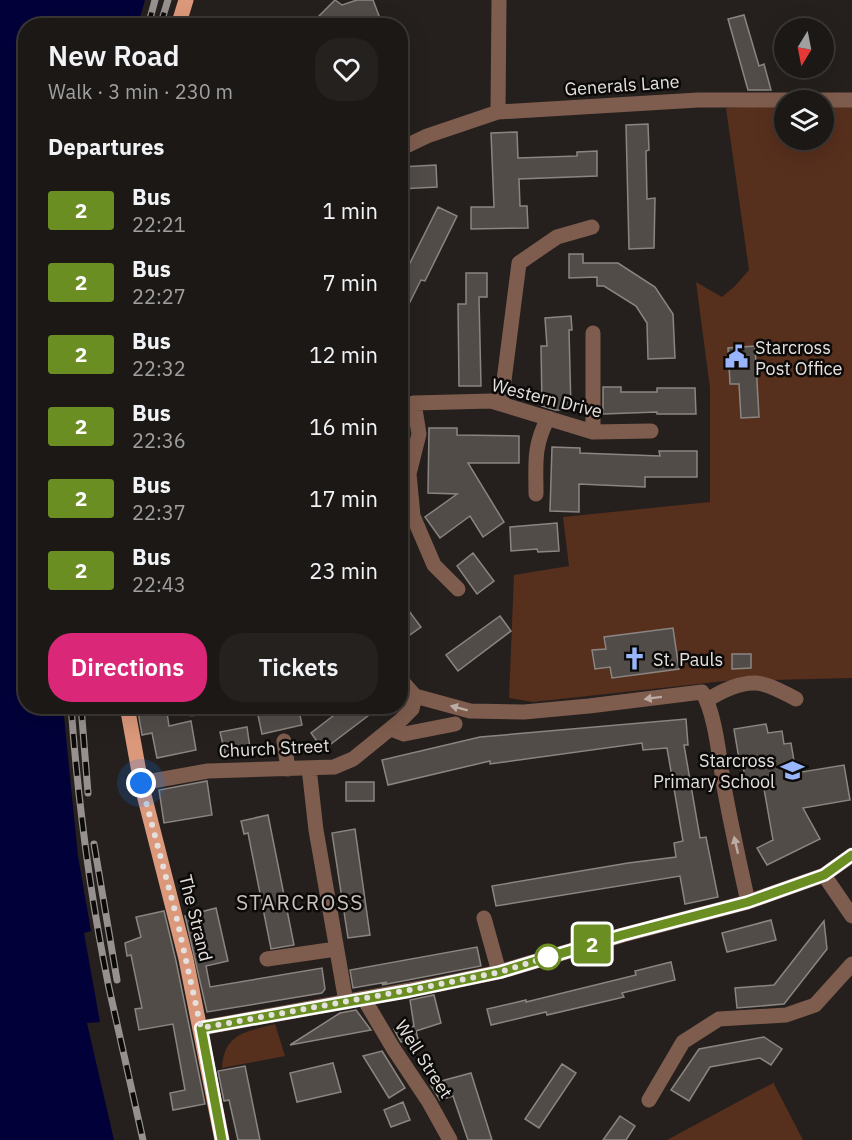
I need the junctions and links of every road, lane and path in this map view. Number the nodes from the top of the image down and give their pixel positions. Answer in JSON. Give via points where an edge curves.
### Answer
{"nodes":[{"id":1,"x":186,"y":0,"type":"edge"},
{"id":2,"x":499,"y":0,"type":"edge"},
{"id":3,"x":180,"y":18,"type":"edge"},
{"id":4,"x":852,"y":100,"type":"edge"},
{"id":5,"x":498,"y":112,"type":"junction"},
{"id":6,"x":408,"y":145,"type":"edge"},
{"id":7,"x":592,"y":227,"type":"dead end"},
{"id":8,"x":593,"y":333,"type":"dead end"},
{"id":9,"x":501,"y":404,"type":"junction"},
{"id":10,"x":408,"y":406,"type":"edge"},
{"id":11,"x":408,"y":408,"type":"edge"},
{"id":12,"x":548,"y":418,"type":"junction"},
{"id":13,"x":651,"y":431,"type":"dead end"},
{"id":14,"x":593,"y":432,"type":"junction"},
{"id":15,"x":536,"y":494,"type":"dead end"},
{"id":16,"x":458,"y":590,"type":"dead end"},
{"id":17,"x":408,"y":688,"type":"edge"},
{"id":18,"x":416,"y":696,"type":"junction"},
{"id":19,"x":796,"y":699,"type":"dead end"},
{"id":20,"x":707,"y":700,"type":"junction"},
{"id":21,"x":408,"y":713,"type":"edge"},
{"id":22,"x":128,"y":714,"type":"edge"},
{"id":23,"x":407,"y":714,"type":"edge"},
{"id":24,"x":454,"y":723,"type":"dead end"},
{"id":25,"x":391,"y":729,"type":"junction"},
{"id":26,"x":284,"y":741,"type":"dead end"},
{"id":27,"x":309,"y":768,"type":"junction"},
{"id":28,"x":288,"y":770,"type":"junction"},
{"id":29,"x":141,"y":783,"type":"junction"},
{"id":30,"x":852,"y":855,"type":"edge"},
{"id":31,"x":824,"y":875,"type":"junction"},
{"id":32,"x":748,"y":902,"type":"junction"},
{"id":33,"x":852,"y":915,"type":"edge"},
{"id":34,"x":484,"y":918,"type":"dead end"},
{"id":35,"x":336,"y":949,"type":"junction"},
{"id":36,"x":267,"y":959,"type":"dead end"},
{"id":37,"x":852,"y":964,"type":"edge"},
{"id":38,"x":500,"y":972,"type":"junction"},
{"id":39,"x":364,"y":999,"type":"junction"},
{"id":40,"x":346,"y":1002,"type":"junction"},
{"id":41,"x":201,"y":1028,"type":"junction"},
{"id":42,"x":649,"y":1100,"type":"dead end"},
{"id":43,"x":222,"y":1140,"type":"edge"},
{"id":44,"x":450,"y":1140,"type":"edge"}],
"edges":[{"from":1,"to":3,"type":"main road"},
{"from":2,"to":5,"type":"street"},
{"from":4,"to":5,"type":"street","name":"Generals Lane","via":[[698,100]]},
{"from":5,"to":6,"type":"street","name":"Generals Lane"},
{"from":7,"to":9,"type":"street","via":[[557,237],[519,263]]},
{"from":8,"to":14,"type":"street"},
{"from":9,"to":10,"type":"street","name":"Western Drive","via":[[491,401]]},
{"from":9,"to":12,"type":"street","name":"Western Drive"},
{"from":11,"to":16,"type":"street","via":[[419,434],[409,474],[413,516],[434,565]]},
{"from":12,"to":14,"type":"street","name":"Western Drive"},
{"from":12,"to":15,"type":"street","via":[[535,453]]},
{"from":13,"to":14,"type":"street","name":"Western Drive"},
{"from":17,"to":18,"type":"street"},
{"from":20,"to":18,"type":"street","one_way":true,"via":[[702,692],[524,712],[470,711]]},
{"from":18,"to":21,"type":"street","name":"Church Street"},
{"from":19,"to":20,"type":"street","via":[[755,683],[729,688]]},
{"from":32,"to":20,"type":"street","one_way":true},
{"from":22,"to":29,"type":"main road","name":"The Strand"},
{"from":23,"to":25,"type":"street","name":"Church Street"},
{"from":24,"to":25,"type":"street","via":[[404,734]]},
{"from":25,"to":27,"type":"street","name":"Church Street","via":[[353,759],[334,766]]},
{"from":26,"to":28,"type":"street"},
{"from":27,"to":28,"type":"street","name":"Church Street"},
{"from":27,"to":35,"type":"street"},
{"from":28,"to":29,"type":"street","name":"Church Street","via":[[208,771]]},
{"from":29,"to":41,"type":"main road","name":"The Strand"},
{"from":30,"to":31,"type":"street"},
{"from":31,"to":32,"type":"street"},
{"from":31,"to":33,"type":"street"},
{"from":32,"to":38,"type":"street"},
{"from":34,"to":38,"type":"street"},
{"from":35,"to":36,"type":"street"},
{"from":35,"to":40,"type":"street"},
{"from":37,"to":42,"type":"street","via":[[815,1005],[786,1015],[719,1019],[683,1042]]},
{"from":38,"to":39,"type":"street"},
{"from":39,"to":40,"type":"street"},
{"from":39,"to":44,"type":"street","name":"Well Street"},
{"from":40,"to":41,"type":"street"},
{"from":41,"to":43,"type":"main road","name":"The Strand"}]}
